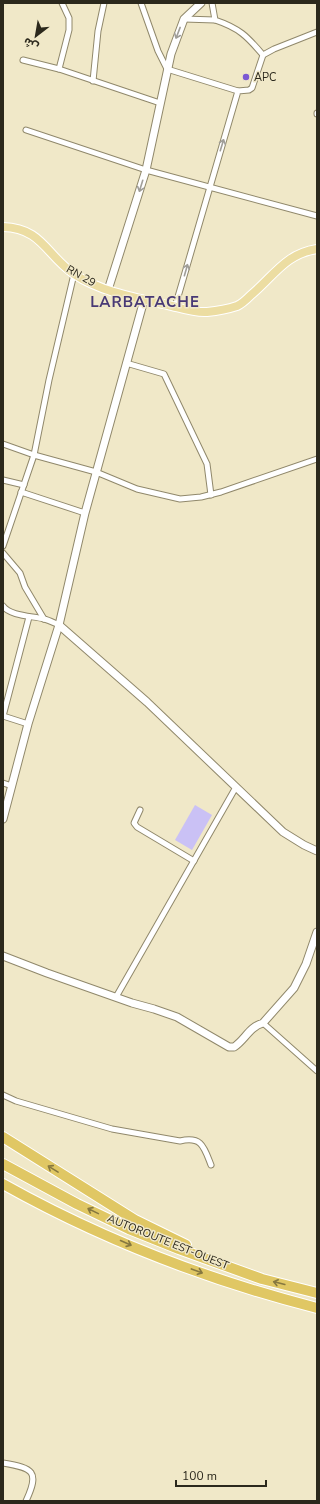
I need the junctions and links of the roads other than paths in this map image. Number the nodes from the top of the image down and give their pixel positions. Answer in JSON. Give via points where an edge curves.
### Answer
{"nodes":[{"id":1,"x":62,"y":3,"type":"edge"},
{"id":2,"x":104,"y":3,"type":"edge"},
{"id":3,"x":141,"y":3,"type":"edge"},
{"id":4,"x":202,"y":3,"type":"edge"},
{"id":5,"x":212,"y":3,"type":"edge"},
{"id":6,"x":184,"y":20,"type":"junction"},
{"id":7,"x":215,"y":20,"type":"junction"},
{"id":8,"x":317,"y":32,"type":"edge"},
{"id":9,"x":263,"y":55,"type":"junction"},
{"id":10,"x":23,"y":60,"type":"dead end"},
{"id":11,"x":59,"y":69,"type":"junction"},
{"id":12,"x":166,"y":69,"type":"junction"},
{"id":13,"x":93,"y":81,"type":"junction"},
{"id":14,"x":238,"y":91,"type":"junction"},
{"id":15,"x":160,"y":103,"type":"junction"},
{"id":16,"x":26,"y":130,"type":"dead end"},
{"id":17,"x":146,"y":170,"type":"junction"},
{"id":18,"x":210,"y":187,"type":"junction"},
{"id":19,"x":317,"y":216,"type":"edge"},
{"id":20,"x":3,"y":227,"type":"edge"},
{"id":21,"x":317,"y":249,"type":"edge"},
{"id":22,"x":74,"y":274,"type":"junction"},
{"id":23,"x":108,"y":290,"type":"junction"},
{"id":24,"x":144,"y":300,"type":"junction"},
{"id":25,"x":175,"y":307,"type":"junction"},
{"id":26,"x":126,"y":362,"type":"junction"},
{"id":27,"x":3,"y":444,"type":"edge"},
{"id":28,"x":34,"y":455,"type":"junction"},
{"id":29,"x":317,"y":459,"type":"edge"},
{"id":30,"x":96,"y":472,"type":"junction"},
{"id":31,"x":3,"y":480,"type":"edge"},
{"id":32,"x":24,"y":485,"type":"junction"},
{"id":33,"x":21,"y":492,"type":"junction"},
{"id":34,"x":211,"y":495,"type":"junction"},
{"id":35,"x":85,"y":513,"type":"junction"},
{"id":36,"x":3,"y":546,"type":"edge"},
{"id":37,"x":3,"y":553,"type":"edge"},
{"id":38,"x":4,"y":609,"type":"edge"},
{"id":39,"x":29,"y":617,"type":"junction"},
{"id":40,"x":44,"y":619,"type":"junction"},
{"id":41,"x":59,"y":625,"type":"junction"},
{"id":42,"x":3,"y":716,"type":"edge"},
{"id":43,"x":28,"y":724,"type":"junction"},
{"id":44,"x":3,"y":783,"type":"edge"},
{"id":45,"x":12,"y":786,"type":"junction"},
{"id":46,"x":236,"y":787,"type":"junction"},
{"id":47,"x":140,"y":810,"type":"dead end"},
{"id":48,"x":3,"y":819,"type":"edge"},
{"id":49,"x":317,"y":851,"type":"edge"},
{"id":50,"x":194,"y":861,"type":"junction"},
{"id":51,"x":317,"y":932,"type":"edge"},
{"id":52,"x":3,"y":956,"type":"edge"},
{"id":53,"x":116,"y":997,"type":"junction"},
{"id":54,"x":263,"y":1023,"type":"junction"},
{"id":55,"x":317,"y":1071,"type":"edge"},
{"id":56,"x":3,"y":1095,"type":"edge"},
{"id":57,"x":3,"y":1137,"type":"edge"},
{"id":58,"x":3,"y":1164,"type":"edge"},
{"id":59,"x":211,"y":1165,"type":"dead end"},
{"id":60,"x":3,"y":1184,"type":"edge"},
{"id":61,"x":234,"y":1268,"type":"junction"},
{"id":62,"x":317,"y":1293,"type":"edge"},
{"id":63,"x":317,"y":1308,"type":"edge"},
{"id":64,"x":3,"y":1463,"type":"edge"},
{"id":65,"x":26,"y":1501,"type":"edge"}],
"edges":[{"from":1,"to":11,"type":"street","via":[[69,18],[69,30]]},
{"from":2,"to":13,"type":"street","via":[[98,31]]},
{"from":3,"to":12,"type":"street"},
{"from":4,"to":6,"type":"main road"},
{"from":5,"to":7,"type":"street"},
{"from":6,"to":7,"type":"street"},
{"from":6,"to":12,"type":"main road","one_way":true},
{"from":7,"to":9,"type":"street","via":[[247,36]]},
{"from":8,"to":9,"type":"street"},
{"from":9,"to":14,"type":"street","via":[[252,88]]},
{"from":10,"to":11,"type":"street"},
{"from":11,"to":13,"type":"street"},
{"from":12,"to":14,"type":"street"},
{"from":12,"to":15,"type":"main road"},
{"from":13,"to":15,"type":"street"},
{"from":18,"to":14,"type":"street","one_way":true},
{"from":15,"to":17,"type":"main road"},
{"from":16,"to":17,"type":"street"},
{"from":17,"to":18,"type":"street"},
{"from":17,"to":23,"type":"main road","one_way":true},
{"from":18,"to":19,"type":"street"},
{"from":25,"to":18,"type":"street","one_way":true},
{"from":20,"to":22,"type":"main road","name":"RN 29","number":"RN 29","via":[[25,230],[37,238]]},
{"from":21,"to":25,"type":"main road","name":"RN 29","number":"RN 29","via":[[305,251],[280,266],[238,306],[204,312]]},
{"from":22,"to":23,"type":"main road","name":"RN 29","number":"RN 29"},
{"from":22,"to":28,"type":"street"},
{"from":23,"to":24,"type":"main road","name":"RN 29","number":"RN 29"},
{"from":24,"to":25,"type":"main road","name":"RN 29","number":"RN 29"},
{"from":24,"to":26,"type":"main road"},
{"from":26,"to":30,"type":"main road"},
{"from":26,"to":34,"type":"street","via":[[164,374],[207,464]]},
{"from":27,"to":28,"type":"street"},
{"from":28,"to":30,"type":"street"},
{"from":28,"to":32,"type":"street"},
{"from":29,"to":34,"type":"street"},
{"from":30,"to":34,"type":"street","via":[[137,489],[180,499]]},
{"from":30,"to":35,"type":"main road"},
{"from":31,"to":32,"type":"street"},
{"from":32,"to":33,"type":"street"},
{"from":33,"to":35,"type":"street"},
{"from":33,"to":36,"type":"street"},
{"from":35,"to":41,"type":"main road"},
{"from":37,"to":40,"type":"street","via":[[20,573],[25,587]]},
{"from":38,"to":39,"type":"street"},
{"from":39,"to":40,"type":"street"},
{"from":39,"to":42,"type":"street"},
{"from":40,"to":41,"type":"street"},
{"from":41,"to":43,"type":"main road"},
{"from":41,"to":46,"type":"main road","via":[[147,702]]},
{"from":42,"to":43,"type":"street"},
{"from":43,"to":45,"type":"main road"},
{"from":44,"to":45,"type":"street"},
{"from":45,"to":48,"type":"main road"},
{"from":46,"to":49,"type":"main road","via":[[283,832]]},
{"from":46,"to":50,"type":"street"},
{"from":47,"to":50,"type":"street","via":[[134,823],[137,827]]},
{"from":50,"to":53,"type":"street"},
{"from":51,"to":54,"type":"main road","via":[[294,988]]},
{"from":52,"to":53,"type":"main road"},
{"from":53,"to":54,"type":"main road","via":[[177,1017],[229,1047],[234,1047],[256,1025]]},
{"from":54,"to":55,"type":"street"},
{"from":56,"to":59,"type":"street","via":[[112,1129],[180,1141],[191,1138],[205,1149]]},
{"from":61,"to":57,"type":"highway","one_way":true,"via":[[135,1220]]},
{"from":61,"to":58,"type":"highway","name":"AUTOROUTE EST-OUEST","one_way":true,"via":[[129,1229]]},
{"from":60,"to":63,"type":"highway","name":"AUTOROUTE EST-OUEST","one_way":true,"via":[[78,1222],[160,1258]]},
{"from":62,"to":61,"type":"highway","name":"AUTOROUTE EST-OUEST","one_way":true,"via":[[262,1279]]},
{"from":64,"to":65,"type":"street","via":[[22,1467],[32,1475],[32,1486]]}]}
